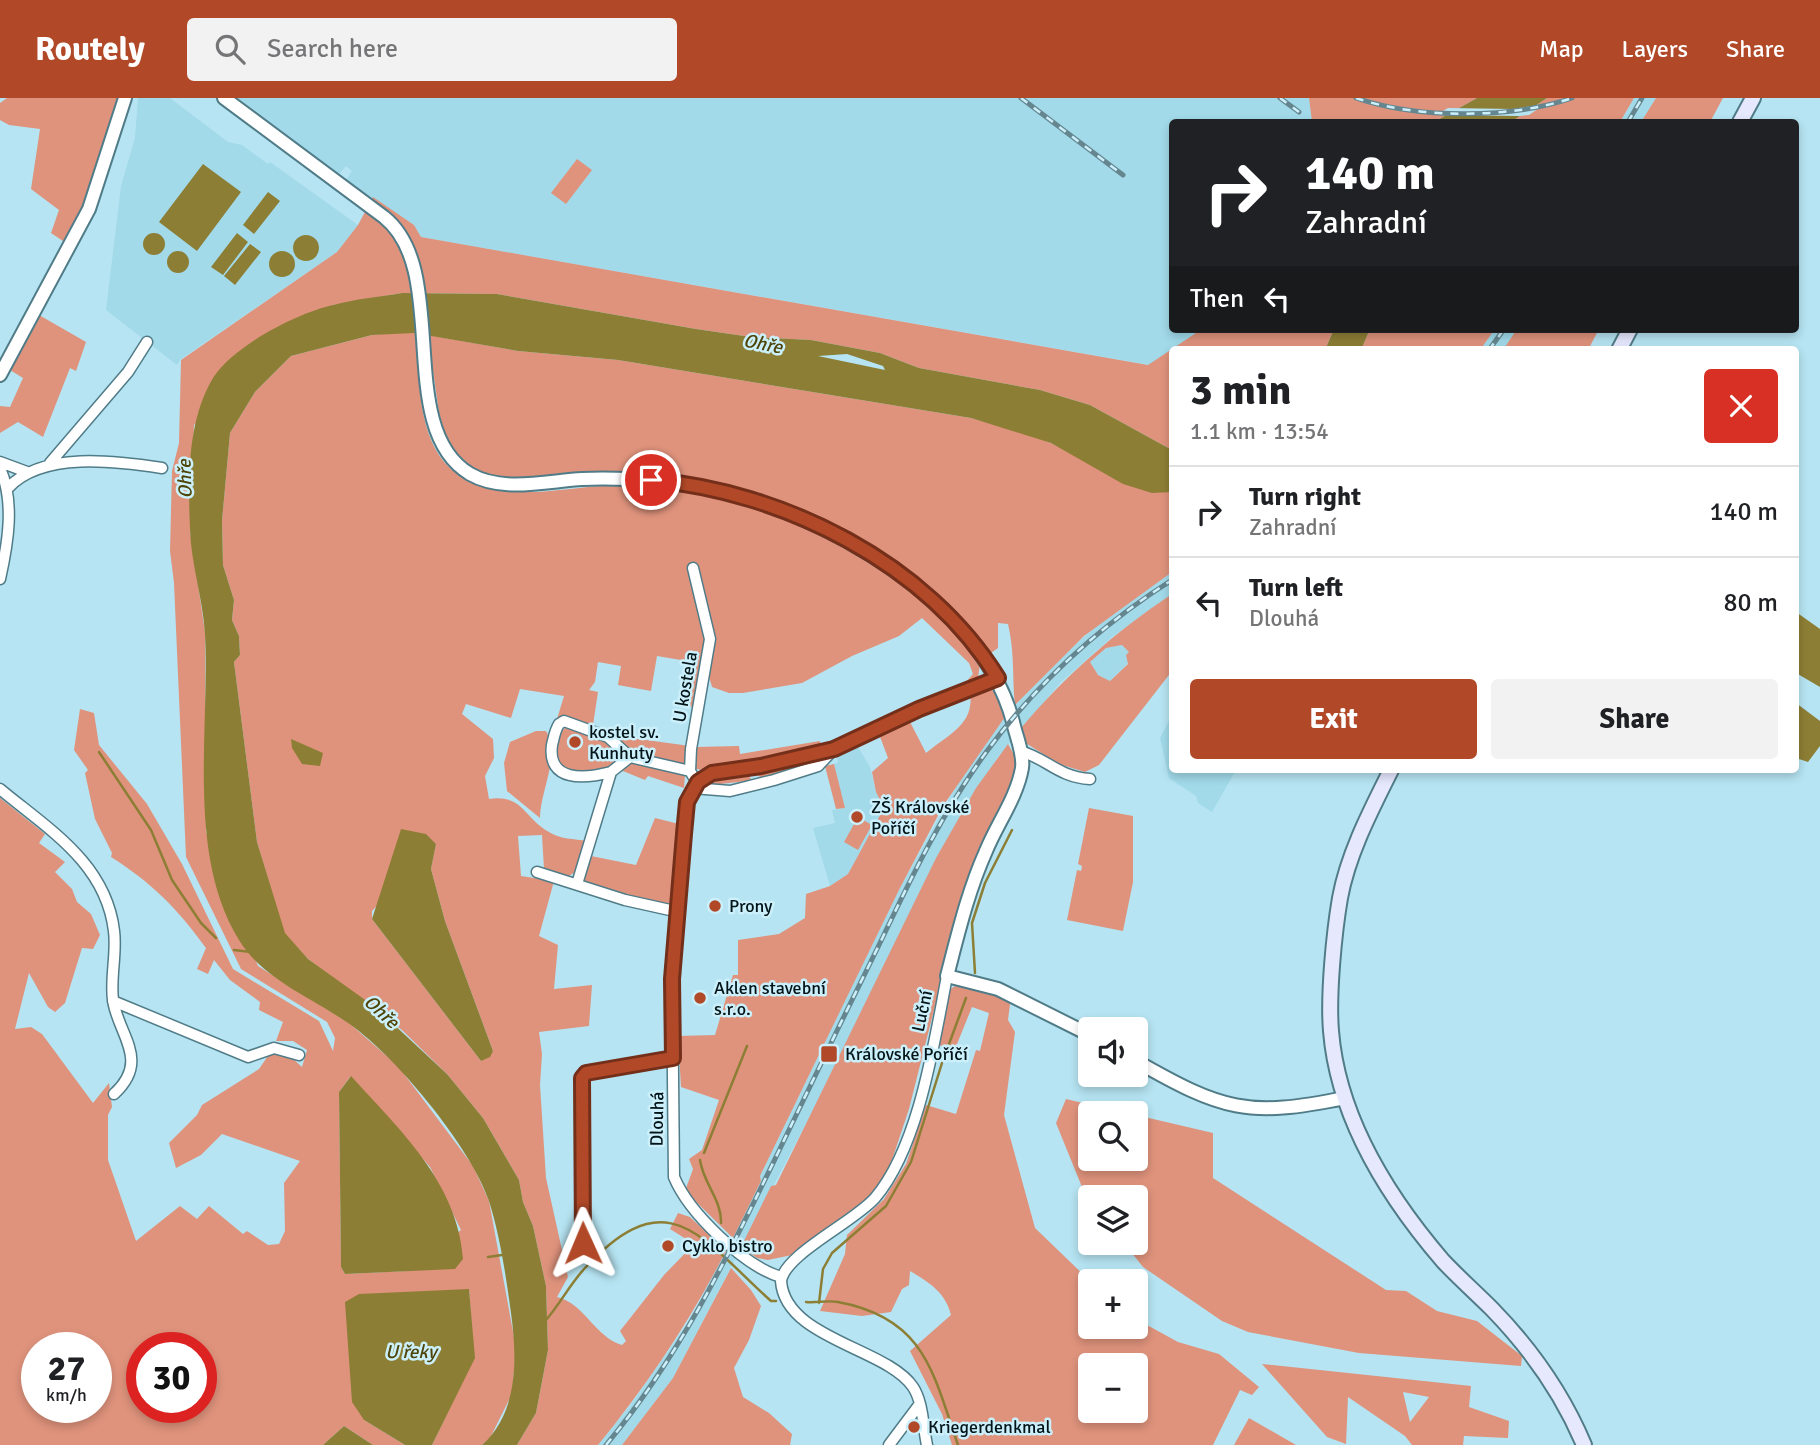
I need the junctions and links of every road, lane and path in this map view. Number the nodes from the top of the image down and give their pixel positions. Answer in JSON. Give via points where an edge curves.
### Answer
{"nodes":[{"id":1,"x":125,"y":98,"type":"edge"},
{"id":2,"x":224,"y":98,"type":"edge"},
{"id":3,"x":1754,"y":98,"type":"edge"},
{"id":4,"x":1742,"y":119,"type":"edge"},
{"id":5,"x":147,"y":342,"type":"dead end"},
{"id":6,"x":0,"y":375,"type":"edge"},
{"id":7,"x":0,"y":462,"type":"edge"},
{"id":8,"x":50,"y":463,"type":"junction"},
{"id":9,"x":0,"y":468,"type":"edge"},
{"id":10,"x":162,"y":468,"type":"dead end"},
{"id":11,"x":27,"y":472,"type":"junction"},
{"id":12,"x":8,"y":488,"type":"junction"},
{"id":13,"x":693,"y":568,"type":"dead end"},
{"id":14,"x":0,"y":579,"type":"edge"},
{"id":15,"x":998,"y":678,"type":"junction"},
{"id":16,"x":834,"y":749,"type":"junction"},
{"id":17,"x":1020,"y":751,"type":"junction"},
{"id":18,"x":630,"y":757,"type":"junction"},
{"id":19,"x":690,"y":771,"type":"junction"},
{"id":20,"x":611,"y":772,"type":"junction"},
{"id":21,"x":1390,"y":773,"type":"edge"},
{"id":22,"x":1090,"y":779,"type":"dead end"},
{"id":23,"x":695,"y":785,"type":"junction"},
{"id":24,"x":0,"y":789,"type":"edge"},
{"id":25,"x":537,"y":872,"type":"dead end"},
{"id":26,"x":577,"y":884,"type":"junction"},
{"id":27,"x":680,"y":912,"type":"junction"},
{"id":28,"x":947,"y":976,"type":"junction"},
{"id":29,"x":113,"y":1001,"type":"junction"},
{"id":30,"x":1078,"y":1029,"type":"edge"},
{"id":31,"x":299,"y":1055,"type":"dead end"},
{"id":32,"x":673,"y":1058,"type":"junction"},
{"id":33,"x":1148,"y":1068,"type":"edge"},
{"id":34,"x":114,"y":1094,"type":"dead end"},
{"id":35,"x":1345,"y":1098,"type":"junction"},
{"id":36,"x":583,"y":1243,"type":"dead end"},
{"id":37,"x":782,"y":1277,"type":"junction"},
{"id":38,"x":919,"y":1405,"type":"junction"},
{"id":39,"x":889,"y":1445,"type":"edge"},
{"id":40,"x":927,"y":1445,"type":"edge"},
{"id":41,"x":1584,"y":1445,"type":"edge"}],
"edges":[{"from":1,"to":6,"type":"street","via":[[89,209]]},
{"from":2,"to":15,"type":"street","name":"Luční","via":[[396,227],[409,248],[437,432],[449,456],[469,473],[504,484],[607,479],[670,482],[777,508],[845,540],[897,573],[959,629]]},
{"from":3,"to":4,"type":"main road"},
{"from":5,"to":8,"type":"street","via":[[106,399]]},
{"from":7,"to":11,"type":"street"},
{"from":8,"to":10,"type":"street"},
{"from":8,"to":11,"type":"street"},
{"from":9,"to":12,"type":"street"},
{"from":11,"to":12,"type":"street"},
{"from":12,"to":14,"type":"street","via":[[8,540]]},
{"from":13,"to":19,"type":"street","name":"U kostela","via":[[710,639]]},
{"from":15,"to":16,"type":"street","via":[[929,704]]},
{"from":15,"to":17,"type":"street","name":"Luční"},
{"from":16,"to":23,"type":"street","via":[[712,773]]},
{"from":16,"to":23,"type":"street","via":[[818,766],[774,780],[730,791]]},
{"from":17,"to":22,"type":"street","via":[[1062,775]]},
{"from":17,"to":28,"type":"street","name":"Luční","via":[[1023,766],[1017,785],[966,901]]},
{"from":18,"to":19,"type":"street"},
{"from":18,"to":20,"type":"street"},
{"from":18,"to":20,"type":"street","via":[[608,737],[564,721],[558,724],[551,761],[557,770],[596,776]]},
{"from":19,"to":23,"type":"street"},
{"from":20,"to":26,"type":"street"},
{"from":21,"to":35,"type":"main road","via":[[1368,816],[1340,897],[1331,1031]]},
{"from":23,"to":27,"type":"street","name":"Dlouhá","via":[[687,802]]},
{"from":24,"to":29,"type":"street","via":[[86,862],[97,879],[115,931]]},
{"from":25,"to":26,"type":"street"},
{"from":26,"to":27,"type":"street"},
{"from":27,"to":32,"type":"street","name":"Dlouhá","via":[[672,979]]},
{"from":28,"to":30,"type":"street","via":[[998,989]]},
{"from":28,"to":37,"type":"street","name":"Luční","via":[[910,1134],[896,1164],[862,1211],[795,1258]]},
{"from":29,"to":31,"type":"street","via":[[248,1057],[274,1048]]},
{"from":29,"to":34,"type":"street","via":[[131,1043],[130,1070]]},
{"from":32,"to":36,"type":"street","via":[[586,1073],[582,1078]]},
{"from":32,"to":37,"type":"street","name":"Dlouhá","via":[[674,1177],[685,1197],[746,1259]]},
{"from":33,"to":35,"type":"street","via":[[1191,1092],[1242,1108],[1294,1108]]},
{"from":35,"to":41,"type":"main road","via":[[1395,1201],[1541,1367]]},
{"from":37,"to":38,"type":"street","via":[[786,1298],[812,1326],[897,1373],[913,1387]]},
{"from":38,"to":39,"type":"street"},
{"from":38,"to":40,"type":"street"}]}
